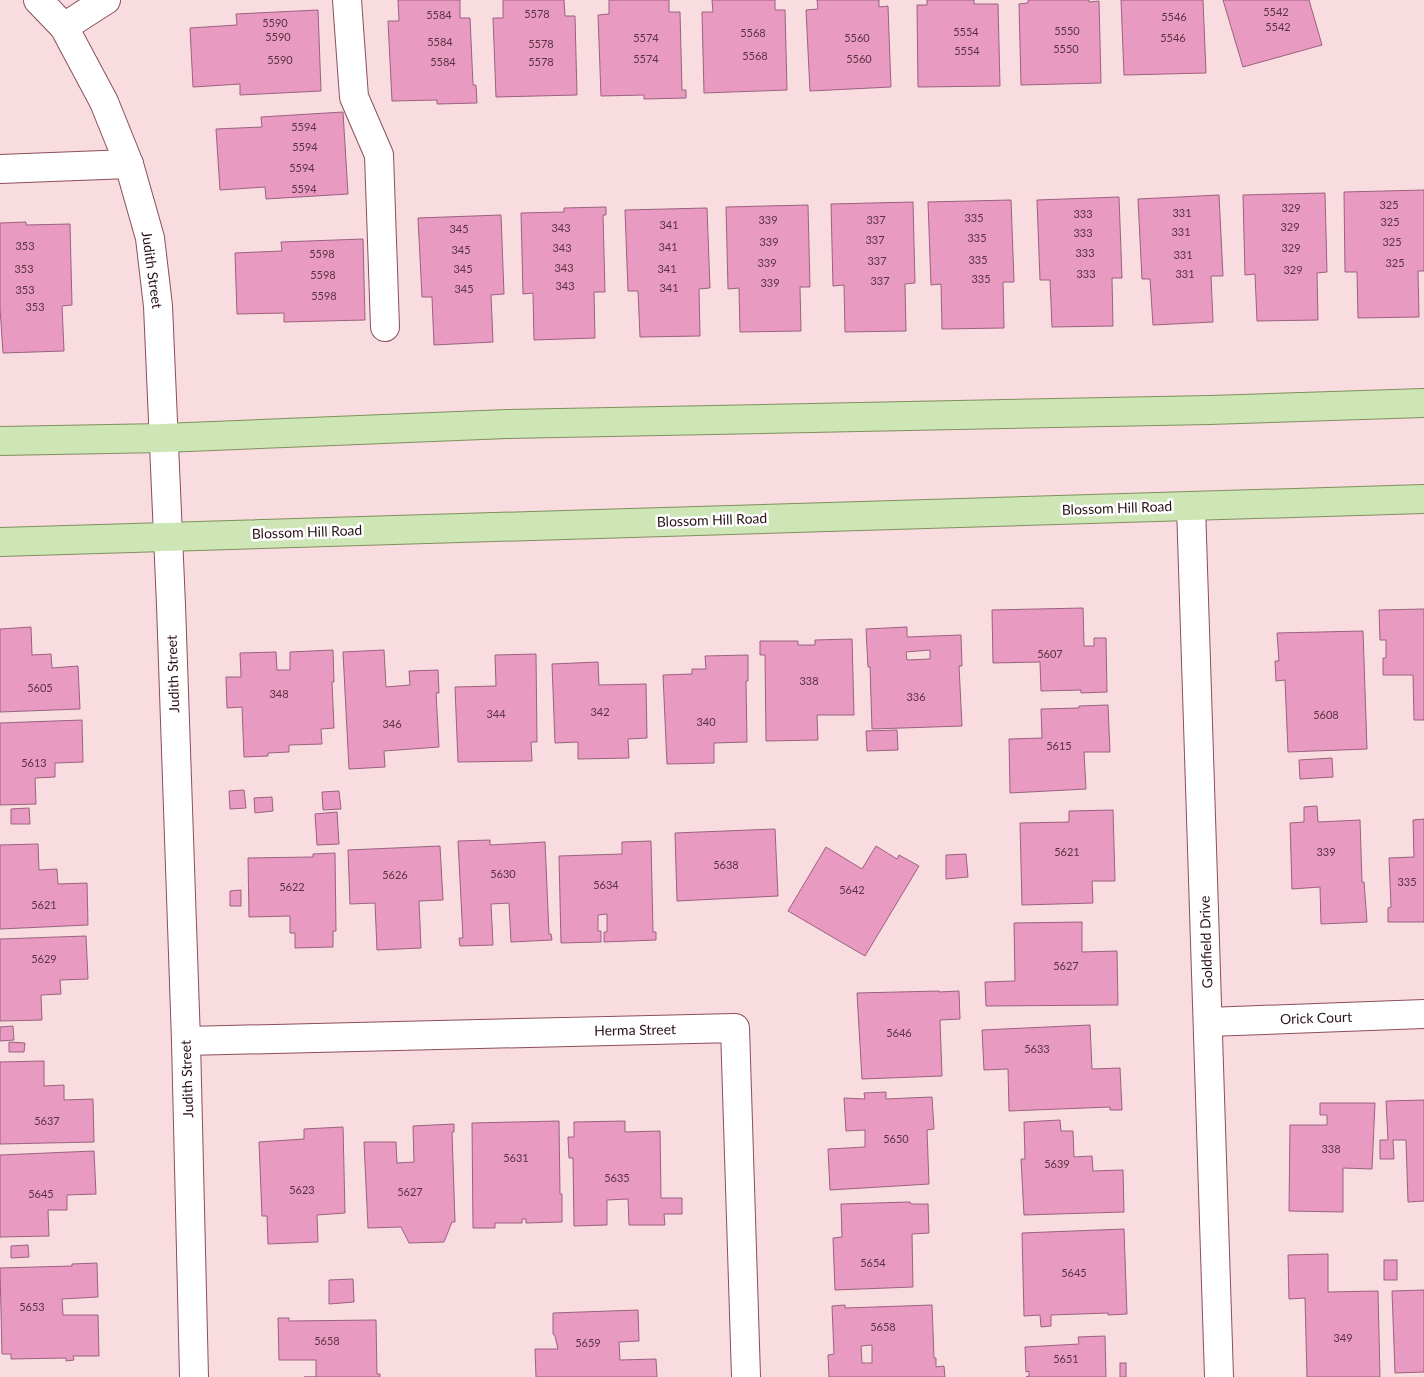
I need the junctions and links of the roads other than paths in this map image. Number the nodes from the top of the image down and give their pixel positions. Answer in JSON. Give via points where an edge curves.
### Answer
{"nodes":[{"id":1,"x":38,"y":0,"type":"edge"},
{"id":2,"x":106,"y":0,"type":"edge"},
{"id":3,"x":347,"y":0,"type":"edge"},
{"id":4,"x":64,"y":27,"type":"junction"},
{"id":5,"x":129,"y":164,"type":"junction"},
{"id":6,"x":0,"y":168,"type":"edge"},
{"id":7,"x":386,"y":327,"type":"dead end"},
{"id":8,"x":1424,"y":403,"type":"edge"},
{"id":9,"x":163,"y":438,"type":"junction"},
{"id":10,"x":0,"y":441,"type":"edge"},
{"id":11,"x":1424,"y":499,"type":"edge"},
{"id":12,"x":1191,"y":506,"type":"junction"},
{"id":13,"x":167,"y":537,"type":"junction"},
{"id":14,"x":0,"y":542,"type":"edge"},
{"id":15,"x":1424,"y":1014,"type":"edge"},
{"id":16,"x":1208,"y":1022,"type":"junction"},
{"id":17,"x":186,"y":1041,"type":"junction"},
{"id":18,"x":194,"y":1377,"type":"edge"},
{"id":19,"x":746,"y":1377,"type":"edge"},
{"id":20,"x":1219,"y":1377,"type":"edge"}],
"edges":[{"from":1,"to":4,"type":"street","name":"Judith Street"},
{"from":2,"to":4,"type":"street"},
{"from":3,"to":7,"type":"street","via":[[354,97],[380,155]]},
{"from":4,"to":5,"type":"street","name":"Judith Street","via":[[104,102]]},
{"from":5,"to":6,"type":"street"},
{"from":5,"to":9,"type":"street","name":"Judith Street","via":[[150,238],[158,306]]},
{"from":8,"to":9,"type":"main road","via":[[507,424]]},
{"from":9,"to":10,"type":"main road"},
{"from":9,"to":13,"type":"street","name":"Judith Street"},
{"from":11,"to":12,"type":"main road","name":"Blossom Hill Road"},
{"from":12,"to":13,"type":"main road","name":"Blossom Hill Road"},
{"from":12,"to":16,"type":"street","name":"Goldfield Drive"},
{"from":13,"to":14,"type":"main road","name":"Blossom Hill Road"},
{"from":13,"to":17,"type":"street","name":"Judith Street"},
{"from":15,"to":16,"type":"street","name":"Orick Court"},
{"from":16,"to":20,"type":"street","name":"Goldfield Drive"},
{"from":17,"to":18,"type":"street","name":"Judith Street"},
{"from":17,"to":19,"type":"street","name":"Herma Street","via":[[735,1028]]}]}
